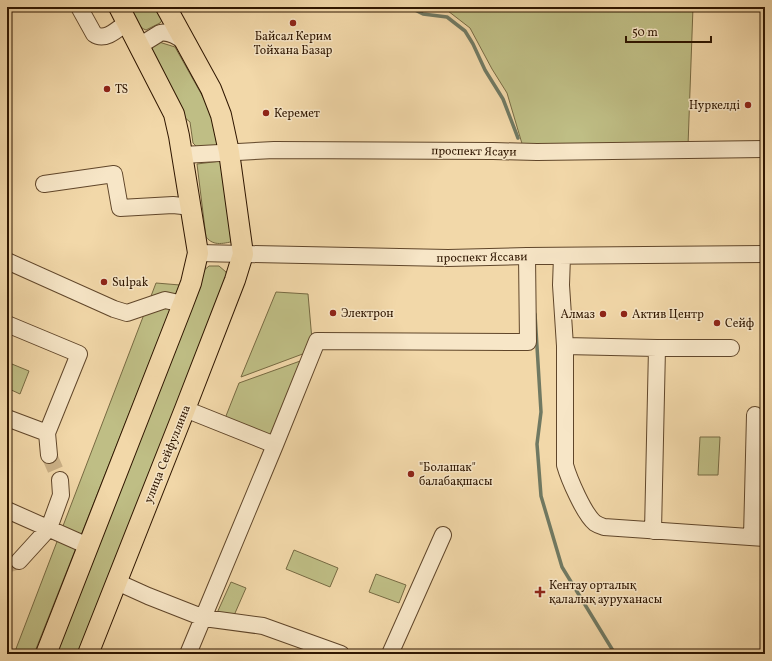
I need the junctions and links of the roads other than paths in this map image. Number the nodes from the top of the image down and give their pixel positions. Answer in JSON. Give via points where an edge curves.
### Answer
{"nodes":[{"id":1,"x":79,"y":7,"type":"edge"},
{"id":2,"x":166,"y":7,"type":"edge"},
{"id":3,"x":123,"y":15,"type":"edge"},
{"id":4,"x":186,"y":43,"type":"junction"},
{"id":5,"x":139,"y":46,"type":"junction"},
{"id":6,"x":765,"y":149,"type":"edge"},
{"id":7,"x":229,"y":152,"type":"junction"},
{"id":8,"x":183,"y":154,"type":"junction"},
{"id":9,"x":44,"y":184,"type":"dead end"},
{"id":10,"x":192,"y":207,"type":"junction"},
{"id":11,"x":198,"y":253,"type":"junction"},
{"id":12,"x":243,"y":254,"type":"junction"},
{"id":13,"x":765,"y":254,"type":"edge"},
{"id":14,"x":527,"y":256,"type":"junction"},
{"id":15,"x":562,"y":256,"type":"junction"},
{"id":16,"x":7,"y":261,"type":"edge"},
{"id":17,"x":183,"y":304,"type":"junction"},
{"id":18,"x":7,"y":324,"type":"edge"},
{"id":19,"x":565,"y":346,"type":"junction"},
{"id":20,"x":657,"y":348,"type":"junction"},
{"id":21,"x":731,"y":348,"type":"dead end"},
{"id":22,"x":185,"y":409,"type":"junction"},
{"id":23,"x":755,"y":415,"type":"dead end"},
{"id":24,"x":7,"y":418,"type":"edge"},
{"id":25,"x":47,"y":433,"type":"junction"},
{"id":26,"x":275,"y":445,"type":"junction"},
{"id":27,"x":49,"y":455,"type":"tunnel mouth"},
{"id":28,"x":60,"y":480,"type":"tunnel mouth"},
{"id":29,"x":7,"y":510,"type":"edge"},
{"id":30,"x":49,"y":528,"type":"junction"},
{"id":31,"x":653,"y":531,"type":"junction"},
{"id":32,"x":443,"y":535,"type":"dead end"},
{"id":33,"x":758,"y":537,"type":"edge"},
{"id":34,"x":88,"y":546,"type":"junction"},
{"id":35,"x":19,"y":561,"type":"tunnel mouth"},
{"id":36,"x":116,"y":582,"type":"junction"},
{"id":37,"x":204,"y":618,"type":"junction"},
{"id":38,"x":46,"y":654,"type":"edge"},
{"id":39,"x":88,"y":654,"type":"edge"},
{"id":40,"x":188,"y":654,"type":"edge"},
{"id":41,"x":341,"y":654,"type":"edge"},
{"id":42,"x":390,"y":654,"type":"edge"}],
"edges":[{"from":1,"to":3,"type":"street","via":[[94,34],[102,37],[110,34]]},
{"from":2,"to":4,"type":"main road"},
{"from":3,"to":5,"type":"main road"},
{"from":4,"to":5,"type":"street","via":[[164,32]]},
{"from":4,"to":7,"type":"main road","via":[[211,89],[221,115]]},
{"from":5,"to":8,"type":"main road","via":[[174,114]]},
{"from":6,"to":7,"type":"street","name":"проспект Ясауи"},
{"from":7,"to":8,"type":"street","name":"проспект Ясауи"},
{"from":7,"to":12,"type":"main road"},
{"from":8,"to":10,"type":"main road"},
{"from":9,"to":10,"type":"street","via":[[114,174],[120,208],[173,205]]},
{"from":10,"to":11,"type":"main road"},
{"from":11,"to":12,"type":"street","name":"проспект Яссави"},
{"from":11,"to":17,"type":"main road"},
{"from":12,"to":14,"type":"street","name":"проспект Яссави","via":[[448,258]]},
{"from":12,"to":22,"type":"main road","name":"улица Сейфуллина"},
{"from":13,"to":15,"type":"street","name":"проспект Яссави"},
{"from":14,"to":15,"type":"street","name":"проспект Яссави"},
{"from":14,"to":26,"type":"street","via":[[528,342],[317,341]]},
{"from":15,"to":19,"type":"street"},
{"from":16,"to":17,"type":"street","via":[[127,313],[165,300]]},
{"from":17,"to":34,"type":"main road"},
{"from":18,"to":25,"type":"street","via":[[79,354]]},
{"from":19,"to":20,"type":"street"},
{"from":19,"to":31,"type":"street","via":[[565,465],[569,480],[596,523],[604,527]]},
{"from":20,"to":21,"type":"street"},
{"from":20,"to":31,"type":"street"},
{"from":22,"to":26,"type":"street"},
{"from":22,"to":36,"type":"main road","name":"улица Сейфуллина"},
{"from":23,"to":33,"type":"street"},
{"from":24,"to":25,"type":"street"},
{"from":25,"to":27,"type":"street"},
{"from":26,"to":37,"type":"street"},
{"from":28,"to":30,"type":"street","via":[[61,495]]},
{"from":29,"to":30,"type":"street"},
{"from":30,"to":34,"type":"street"},
{"from":30,"to":35,"type":"street"},
{"from":31,"to":33,"type":"street"},
{"from":32,"to":42,"type":"street"},
{"from":34,"to":38,"type":"main road"},
{"from":36,"to":37,"type":"street"},
{"from":36,"to":39,"type":"main road","name":"улица Сейфуллина"},
{"from":37,"to":40,"type":"street"},
{"from":37,"to":41,"type":"street","via":[[263,626]]}]}
